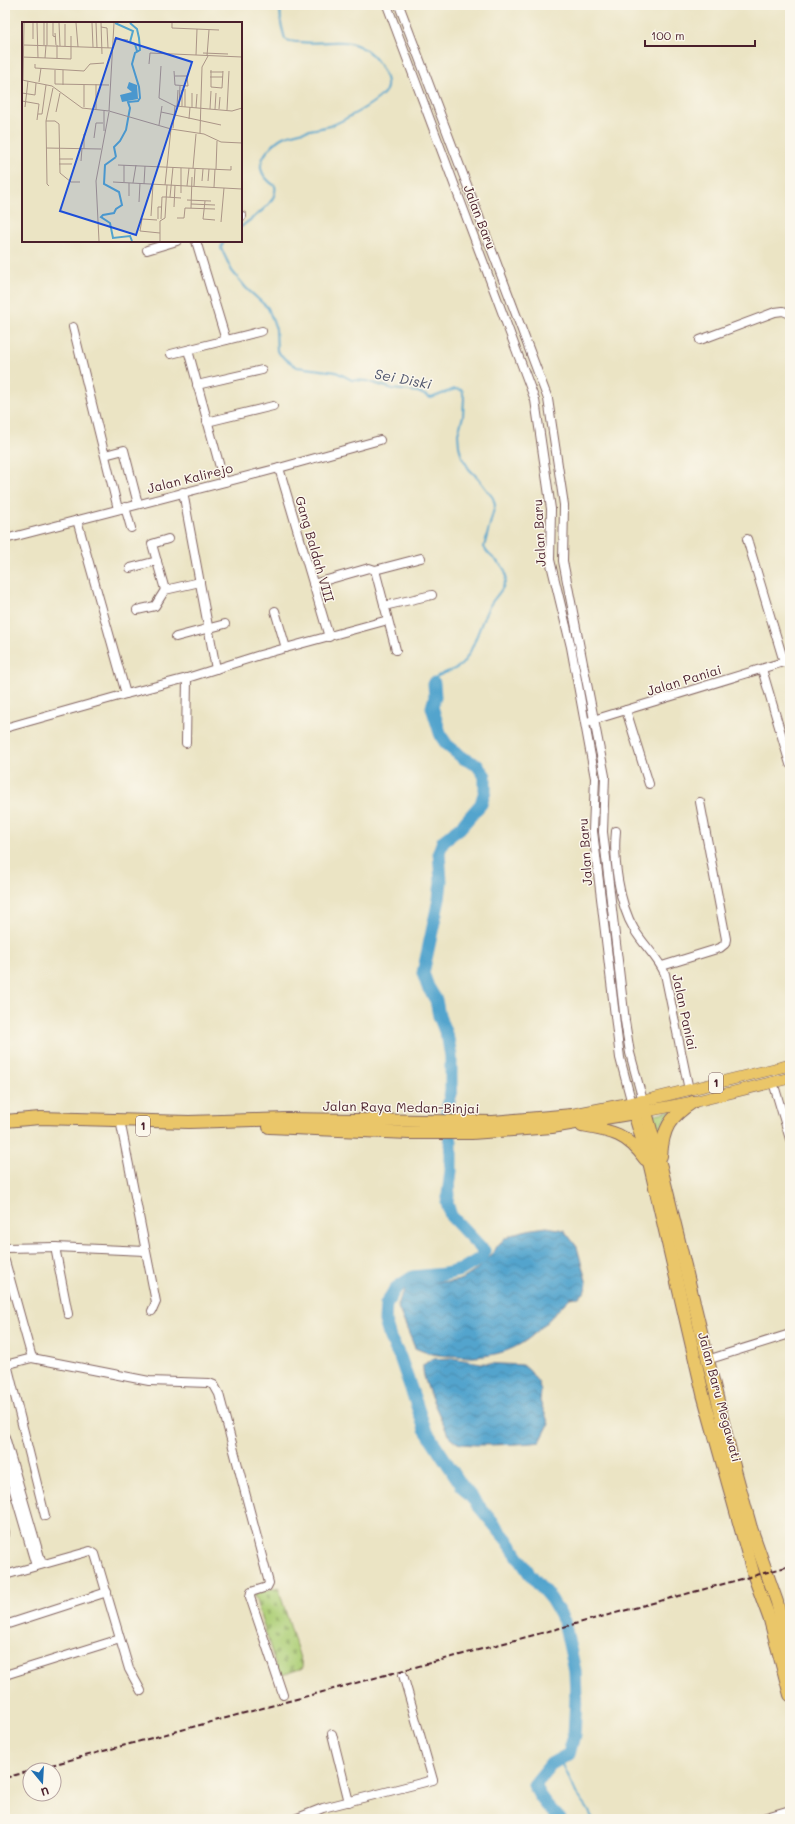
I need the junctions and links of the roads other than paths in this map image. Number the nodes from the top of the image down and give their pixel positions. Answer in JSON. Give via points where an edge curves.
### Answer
{"nodes":[{"id":1,"x":387,"y":5,"type":"edge"},
{"id":2,"x":399,"y":5,"type":"edge"},
{"id":3,"x":174,"y":242,"type":"edge"},
{"id":4,"x":196,"y":242,"type":"edge"},
{"id":5,"x":147,"y":250,"type":"dead end"},
{"id":6,"x":790,"y":314,"type":"edge"},
{"id":7,"x":73,"y":327,"type":"dead end"},
{"id":8,"x":262,"y":331,"type":"dead end"},
{"id":9,"x":226,"y":340,"type":"junction"},
{"id":10,"x":700,"y":340,"type":"dead end"},
{"id":11,"x":188,"y":350,"type":"junction"},
{"id":12,"x":171,"y":354,"type":"dead end"},
{"id":13,"x":262,"y":370,"type":"dead end"},
{"id":14,"x":198,"y":385,"type":"junction"},
{"id":15,"x":273,"y":406,"type":"dead end"},
{"id":16,"x":207,"y":422,"type":"junction"},
{"id":17,"x":380,"y":440,"type":"dead end"},
{"id":18,"x":105,"y":455,"type":"junction"},
{"id":19,"x":279,"y":468,"type":"junction"},
{"id":20,"x":224,"y":482,"type":"junction"},
{"id":21,"x":183,"y":492,"type":"junction"},
{"id":22,"x":138,"y":504,"type":"junction"},
{"id":23,"x":122,"y":508,"type":"junction"},
{"id":24,"x":77,"y":520,"type":"junction"},
{"id":25,"x":131,"y":528,"type":"dead end"},
{"id":26,"x":5,"y":539,"type":"edge"},
{"id":27,"x":168,"y":539,"type":"dead end"},
{"id":28,"x":747,"y":540,"type":"dead end"},
{"id":29,"x":421,"y":558,"type":"dead end"},
{"id":30,"x":157,"y":561,"type":"junction"},
{"id":31,"x":130,"y":568,"type":"dead end"},
{"id":32,"x":374,"y":570,"type":"junction"},
{"id":33,"x":200,"y":582,"type":"junction"},
{"id":34,"x":313,"y":584,"type":"junction"},
{"id":35,"x":165,"y":590,"type":"junction"},
{"id":36,"x":432,"y":595,"type":"dead end"},
{"id":37,"x":384,"y":606,"type":"junction"},
{"id":38,"x":137,"y":610,"type":"dead end"},
{"id":39,"x":275,"y":611,"type":"dead end"},
{"id":40,"x":388,"y":620,"type":"junction"},
{"id":41,"x":225,"y":624,"type":"dead end"},
{"id":42,"x":209,"y":628,"type":"junction"},
{"id":43,"x":176,"y":637,"type":"dead end"},
{"id":44,"x":329,"y":637,"type":"junction"},
{"id":45,"x":286,"y":648,"type":"junction"},
{"id":46,"x":396,"y":650,"type":"dead end"},
{"id":47,"x":787,"y":661,"type":"edge"},
{"id":48,"x":216,"y":669,"type":"junction"},
{"id":49,"x":762,"y":669,"type":"junction"},
{"id":50,"x":187,"y":678,"type":"junction"},
{"id":51,"x":126,"y":694,"type":"junction"},
{"id":52,"x":626,"y":710,"type":"junction"},
{"id":53,"x":595,"y":719,"type":"junction"},
{"id":54,"x":585,"y":722,"type":"junction"},
{"id":55,"x":5,"y":728,"type":"edge"},
{"id":56,"x":186,"y":743,"type":"dead end"},
{"id":57,"x":790,"y":764,"type":"edge"},
{"id":58,"x":649,"y":784,"type":"dead end"},
{"id":59,"x":700,"y":802,"type":"dead end"},
{"id":60,"x":616,"y":831,"type":"dead end"},
{"id":61,"x":612,"y":872,"type":"junction"},
{"id":62,"x":598,"y":875,"type":"junction"},
{"id":63,"x":662,"y":966,"type":"junction"},
{"id":64,"x":790,"y":1065,"type":"edge"},
{"id":65,"x":790,"y":1078,"type":"edge"},
{"id":66,"x":773,"y":1082,"type":"junction"},
{"id":67,"x":689,"y":1090,"type":"junction"},
{"id":68,"x":693,"y":1102,"type":"junction"},
{"id":69,"x":639,"y":1107,"type":"junction"},
{"id":70,"x":5,"y":1121,"type":"edge"},
{"id":71,"x":572,"y":1124,"type":"junction"},
{"id":72,"x":121,"y":1125,"type":"junction"},
{"id":73,"x":5,"y":1127,"type":"edge"},
{"id":74,"x":409,"y":1127,"type":"junction"},
{"id":75,"x":472,"y":1127,"type":"junction"},
{"id":76,"x":790,"y":1139,"type":"edge"},
{"id":77,"x":655,"y":1166,"type":"junction"},
{"id":78,"x":55,"y":1247,"type":"junction"},
{"id":79,"x":5,"y":1248,"type":"edge"},
{"id":80,"x":144,"y":1251,"type":"junction"},
{"id":81,"x":5,"y":1261,"type":"edge"},
{"id":82,"x":152,"y":1311,"type":"dead end"},
{"id":83,"x":68,"y":1314,"type":"dead end"},
{"id":84,"x":790,"y":1334,"type":"edge"},
{"id":85,"x":32,"y":1358,"type":"junction"},
{"id":86,"x":6,"y":1364,"type":"edge"},
{"id":87,"x":704,"y":1366,"type":"junction"},
{"id":88,"x":5,"y":1437,"type":"edge"},
{"id":89,"x":5,"y":1460,"type":"edge"},
{"id":90,"x":45,"y":1516,"type":"dead end"},
{"id":91,"x":39,"y":1565,"type":"junction"},
{"id":92,"x":5,"y":1575,"type":"edge"},
{"id":93,"x":107,"y":1592,"type":"junction"},
{"id":94,"x":5,"y":1625,"type":"edge"},
{"id":95,"x":120,"y":1639,"type":"junction"},
{"id":96,"x":790,"y":1657,"type":"edge"},
{"id":97,"x":5,"y":1675,"type":"edge"},
{"id":98,"x":404,"y":1675,"type":"dead end"},
{"id":99,"x":141,"y":1691,"type":"dead end"},
{"id":100,"x":283,"y":1695,"type":"dead end"},
{"id":101,"x":790,"y":1695,"type":"edge"},
{"id":102,"x":332,"y":1734,"type":"dead end"},
{"id":103,"x":350,"y":1802,"type":"junction"},
{"id":104,"x":790,"y":1810,"type":"edge"},
{"id":105,"x":295,"y":1819,"type":"edge"},
{"id":106,"x":760,"y":1819,"type":"edge"}],
"edges":[{"from":1,"to":54,"type":"street","name":"Jalan Baru","via":[[535,400],[551,509],[550,560],[571,647]]},
{"from":2,"to":53,"type":"street","name":"Jalan Baru","via":[[548,399],[564,505],[563,560]]},
{"from":3,"to":5,"type":"street"},
{"from":4,"to":9,"type":"street"},
{"from":6,"to":10,"type":"street","via":[[783,311],[775,312]]},
{"from":7,"to":18,"type":"street"},
{"from":8,"to":9,"type":"street"},
{"from":9,"to":11,"type":"street"},
{"from":11,"to":12,"type":"street"},
{"from":11,"to":14,"type":"street"},
{"from":13,"to":14,"type":"street"},
{"from":14,"to":16,"type":"street"},
{"from":15,"to":16,"type":"street"},
{"from":16,"to":20,"type":"street"},
{"from":17,"to":19,"type":"street","name":"Jalan Kalirejo"},
{"from":18,"to":22,"type":"street","via":[[124,450]]},
{"from":18,"to":23,"type":"street"},
{"from":19,"to":20,"type":"street","name":"Jalan Kalirejo"},
{"from":19,"to":34,"type":"street","name":"Gang Baldah VIII"},
{"from":20,"to":21,"type":"street","name":"Jalan Kalirejo"},
{"from":21,"to":22,"type":"street","name":"Jalan Kalirejo"},
{"from":21,"to":33,"type":"street"},
{"from":22,"to":23,"type":"street","name":"Jalan Kalirejo"},
{"from":23,"to":24,"type":"street","name":"Jalan Kalirejo"},
{"from":23,"to":25,"type":"street"},
{"from":24,"to":26,"type":"street","name":"Jalan Kalirejo"},
{"from":24,"to":51,"type":"street"},
{"from":27,"to":30,"type":"street","via":[[152,544]]},
{"from":28,"to":47,"type":"street"},
{"from":29,"to":32,"type":"street"},
{"from":30,"to":31,"type":"street"},
{"from":30,"to":35,"type":"street"},
{"from":32,"to":34,"type":"street","via":[[370,568]]},
{"from":32,"to":37,"type":"street"},
{"from":33,"to":35,"type":"street"},
{"from":33,"to":42,"type":"street"},
{"from":34,"to":44,"type":"street","name":"Gang Baldah VIII"},
{"from":35,"to":38,"type":"street","via":[[155,606]]},
{"from":36,"to":37,"type":"street"},
{"from":37,"to":40,"type":"street"},
{"from":39,"to":45,"type":"street"},
{"from":40,"to":44,"type":"street"},
{"from":40,"to":46,"type":"street"},
{"from":41,"to":42,"type":"street"},
{"from":42,"to":43,"type":"street"},
{"from":42,"to":48,"type":"street"},
{"from":44,"to":45,"type":"street"},
{"from":45,"to":48,"type":"street"},
{"from":47,"to":49,"type":"street","name":"Jalan Paniai"},
{"from":48,"to":50,"type":"street"},
{"from":49,"to":52,"type":"street","name":"Jalan Paniai"},
{"from":49,"to":57,"type":"street"},
{"from":50,"to":51,"type":"street"},
{"from":50,"to":56,"type":"street"},
{"from":51,"to":55,"type":"street"},
{"from":52,"to":53,"type":"street","name":"Jalan Paniai"},
{"from":52,"to":58,"type":"street"},
{"from":53,"to":54,"type":"street","name":"Jalan Paniai"},
{"from":53,"to":61,"type":"street","name":"Jalan Baru","via":[[605,776],[603,832]]},
{"from":54,"to":62,"type":"street","name":"Jalan Baru","via":[[595,778],[593,831]]},
{"from":59,"to":63,"type":"street","via":[[725,944],[720,948]]},
{"from":60,"to":61,"type":"street","name":"Jalan Paniai"},
{"from":61,"to":62,"type":"street"},
{"from":61,"to":63,"type":"street","name":"Jalan Paniai","via":[[634,929]]},
{"from":61,"to":69,"type":"street","name":"Jalan Baru","via":[[625,1021]]},
{"from":62,"to":69,"type":"street","name":"Jalan Baru","via":[[620,1058]]},
{"from":63,"to":67,"type":"street","name":"Jalan Paniai"},
{"from":64,"to":67,"type":"main road","name":"Jalan Raya Medan-Binjai","number":"1"},
{"from":65,"to":66,"type":"main road","name":"Jalan Raya Medan-Binjai","number":"1"},
{"from":66,"to":68,"type":"main road","name":"Jalan Raya Medan-Binjai","number":"1"},
{"from":66,"to":76,"type":"street"},
{"from":67,"to":69,"type":"main road","name":"Jalan Raya Medan-Binjai","number":"1"},
{"from":68,"to":69,"type":"main road","name":"Jalan Raya Medan-Binjai","number":"1"},
{"from":68,"to":77,"type":"highway","via":[[678,1112],[665,1130]]},
{"from":69,"to":71,"type":"highway","name":"Jalan Raya Medan-Binjai","number":"1"},
{"from":69,"to":75,"type":"highway","name":"Jalan Raya Medan-Binjai","number":"1","via":[[493,1122]]},
{"from":69,"to":77,"type":"highway","name":"Jalan Baru Megawati"},
{"from":70,"to":74,"type":"highway","name":"Jalan Raya Medan-Binjai","number":"1","via":[[40,1118],[189,1122],[287,1119]]},
{"from":71,"to":75,"type":"highway","name":"Jalan Raya Medan-Binjai","number":"1","via":[[522,1131]]},
{"from":71,"to":77,"type":"highway","via":[[610,1130],[621,1135]]},
{"from":72,"to":73,"type":"highway","name":"Jalan Raya Medan-Binjai","number":"1"},
{"from":72,"to":74,"type":"highway","name":"Jalan Raya Medan-Binjai","number":"1","via":[[189,1128]]},
{"from":72,"to":80,"type":"street"},
{"from":74,"to":75,"type":"highway","name":"Jalan Raya Medan-Binjai","number":"1"},
{"from":77,"to":87,"type":"highway","name":"Jalan Baru Megawati"},
{"from":78,"to":79,"type":"street"},
{"from":78,"to":80,"type":"street"},
{"from":78,"to":83,"type":"street"},
{"from":80,"to":82,"type":"street","via":[[156,1302]]},
{"from":81,"to":85,"type":"street"},
{"from":84,"to":87,"type":"street"},
{"from":85,"to":86,"type":"street"},
{"from":85,"to":100,"type":"street","via":[[130,1378],[168,1383],[209,1383],[217,1388],[269,1583],[267,1587],[254,1591],[250,1597]]},
{"from":86,"to":90,"type":"street"},
{"from":87,"to":96,"type":"highway","name":"Jalan Baru Megawati","via":[[750,1528],[777,1602]]},
{"from":87,"to":101,"type":"highway","name":"Jalan Baru Megawati","via":[[742,1532],[770,1620]]},
{"from":88,"to":91,"type":"street"},
{"from":89,"to":91,"type":"street"},
{"from":91,"to":92,"type":"street"},
{"from":91,"to":93,"type":"street","via":[[90,1551],[95,1554]]},
{"from":93,"to":94,"type":"street"},
{"from":93,"to":95,"type":"street"},
{"from":95,"to":97,"type":"street"},
{"from":95,"to":99,"type":"street","via":[[129,1669]]},
{"from":98,"to":103,"type":"street","via":[[432,1780]]},
{"from":102,"to":103,"type":"street"},
{"from":103,"to":105,"type":"street","via":[[323,1808]]},
{"from":104,"to":106,"type":"street"}]}
